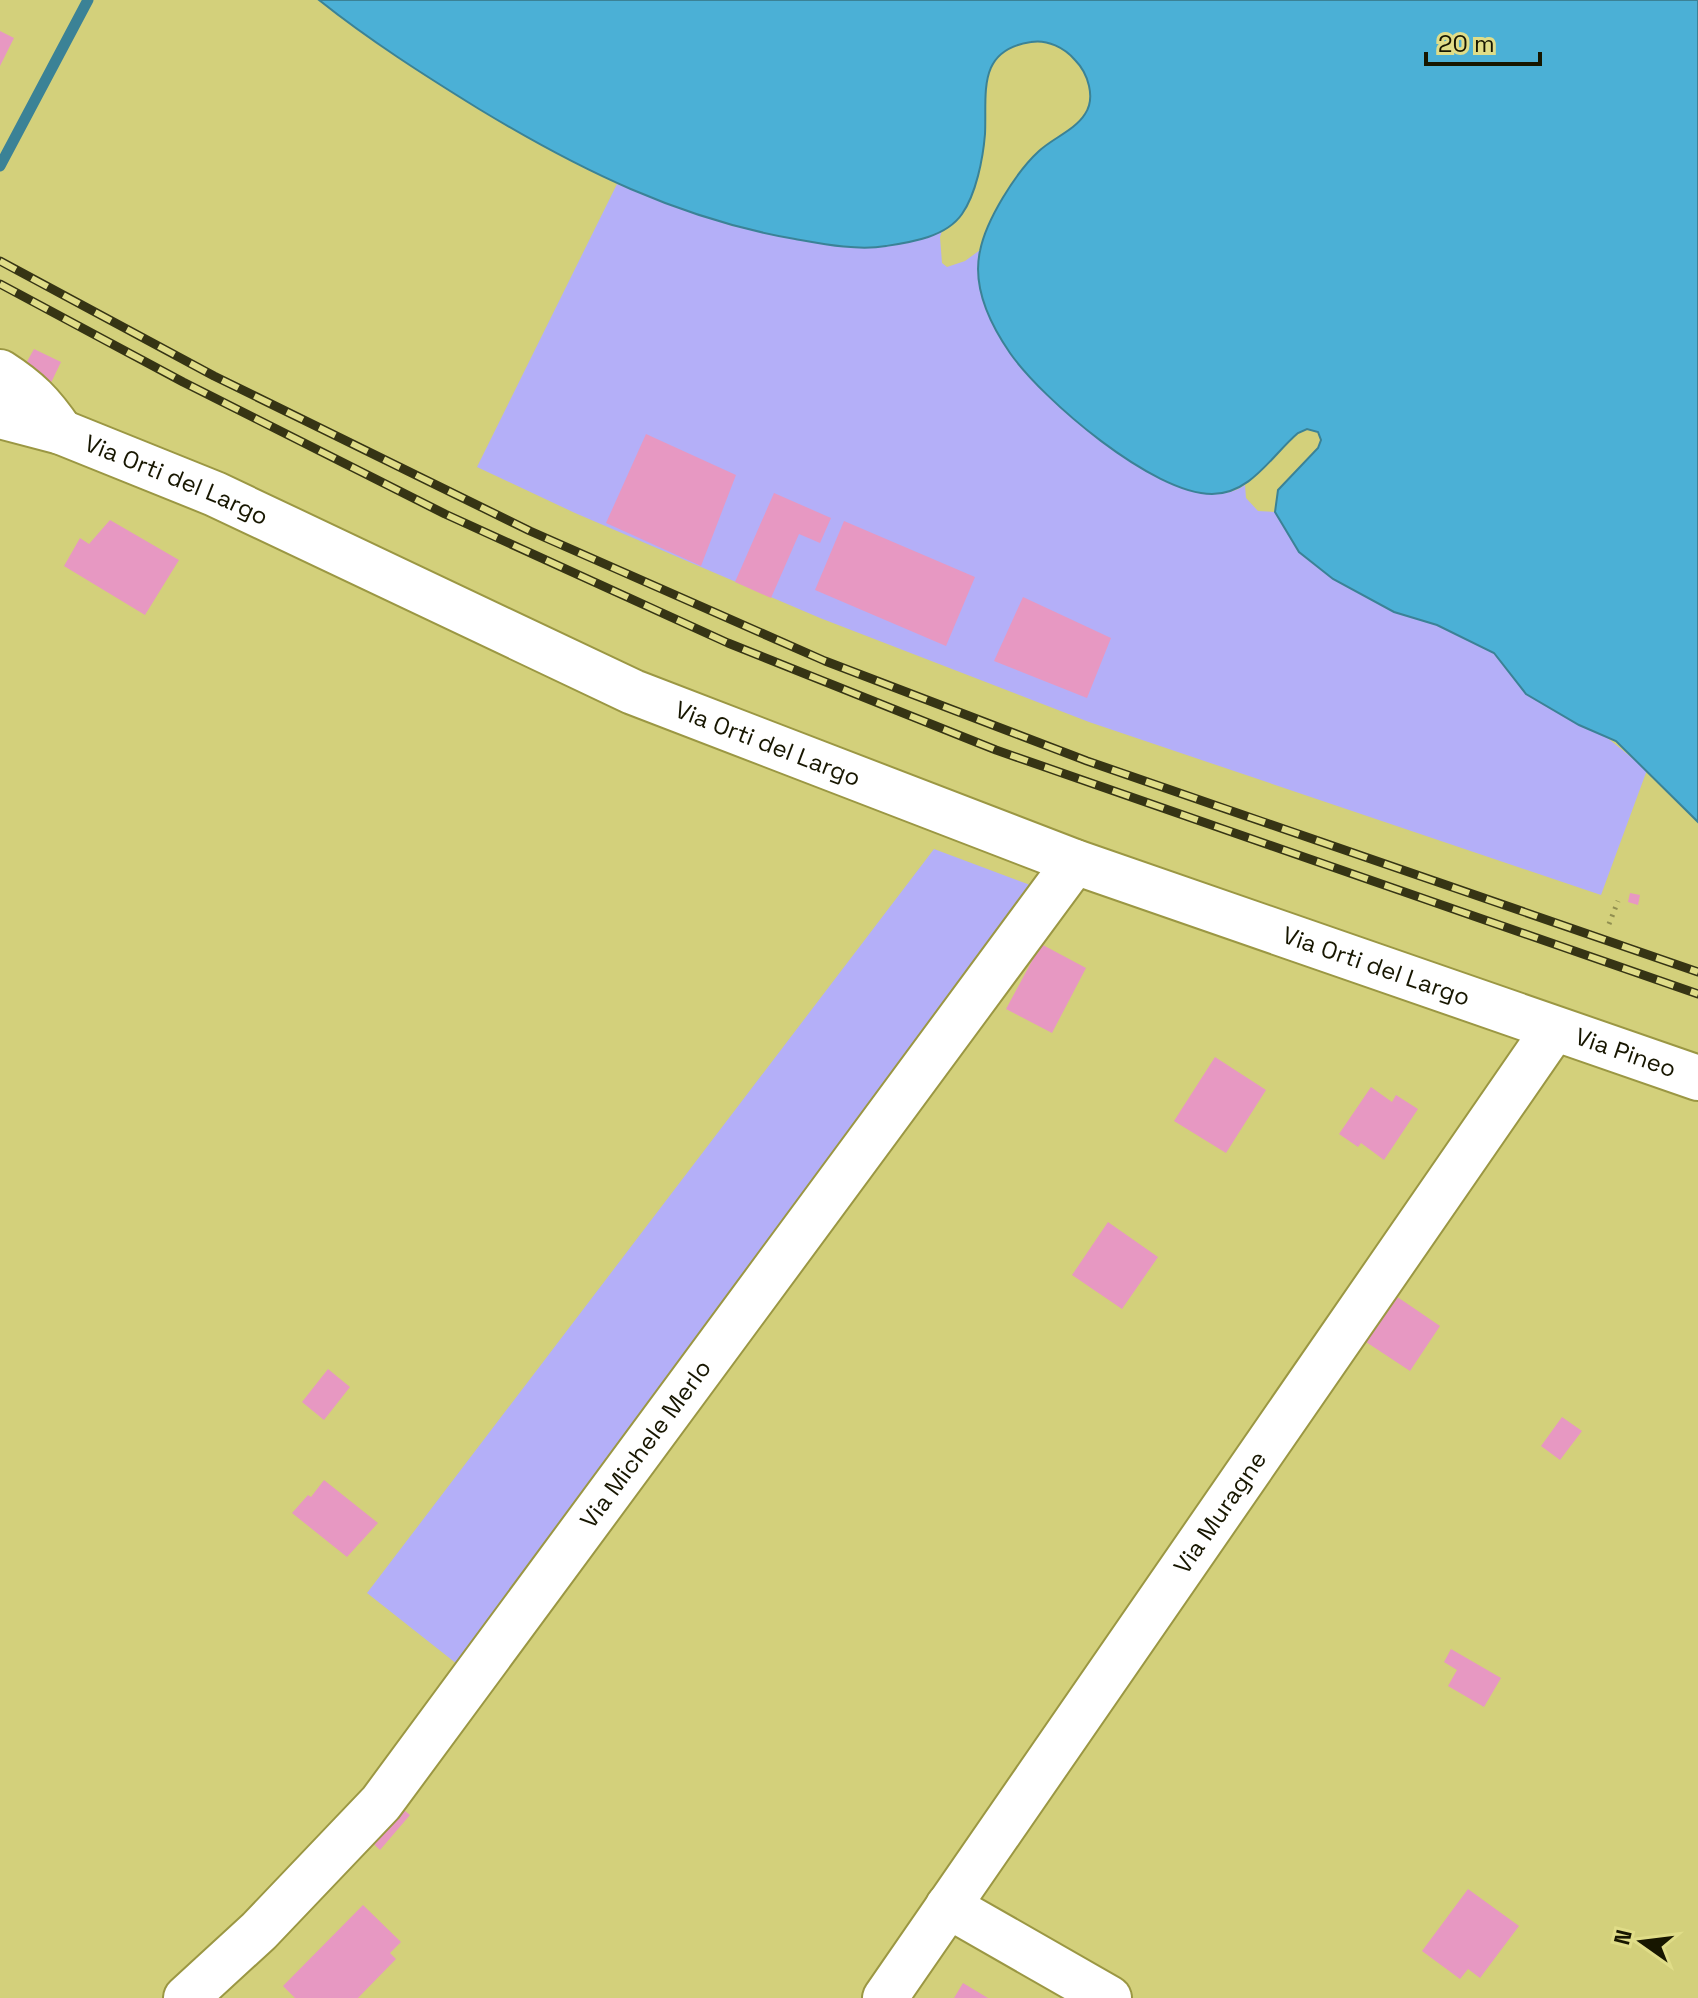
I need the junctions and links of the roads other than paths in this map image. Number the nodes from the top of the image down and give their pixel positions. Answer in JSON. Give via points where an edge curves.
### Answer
{"nodes":[{"id":1,"x":0,"y":372,"type":"edge"},
{"id":2,"x":0,"y":416,"type":"edge"},
{"id":3,"x":61,"y":432,"type":"junction"},
{"id":4,"x":1075,"y":862,"type":"junction"},
{"id":5,"x":1554,"y":1029,"type":"junction"},
{"id":6,"x":1698,"y":1078,"type":"edge"},
{"id":7,"x":948,"y":1906,"type":"junction"},
{"id":8,"x":186,"y":1998,"type":"edge"},
{"id":9,"x":885,"y":1998,"type":"edge"},
{"id":10,"x":1109,"y":1998,"type":"edge"}],
"edges":[{"from":1,"to":3,"type":"street","via":[[43,405]]},
{"from":2,"to":3,"type":"street","name":"Via Orti del Largo"},
{"from":3,"to":4,"type":"street","name":"Via Orti del Largo","via":[[215,494],[633,692]]},
{"from":4,"to":5,"type":"street","name":"Via Orti del Largo"},
{"from":4,"to":8,"type":"street","name":"Via Michele Merlo","via":[[381,1803],[259,1931]]},
{"from":5,"to":6,"type":"street","name":"Via Pineo"},
{"from":5,"to":7,"type":"street","name":"Via Muragne"},
{"from":7,"to":9,"type":"street","name":"Via Muragne"},
{"from":7,"to":10,"type":"street"}]}
